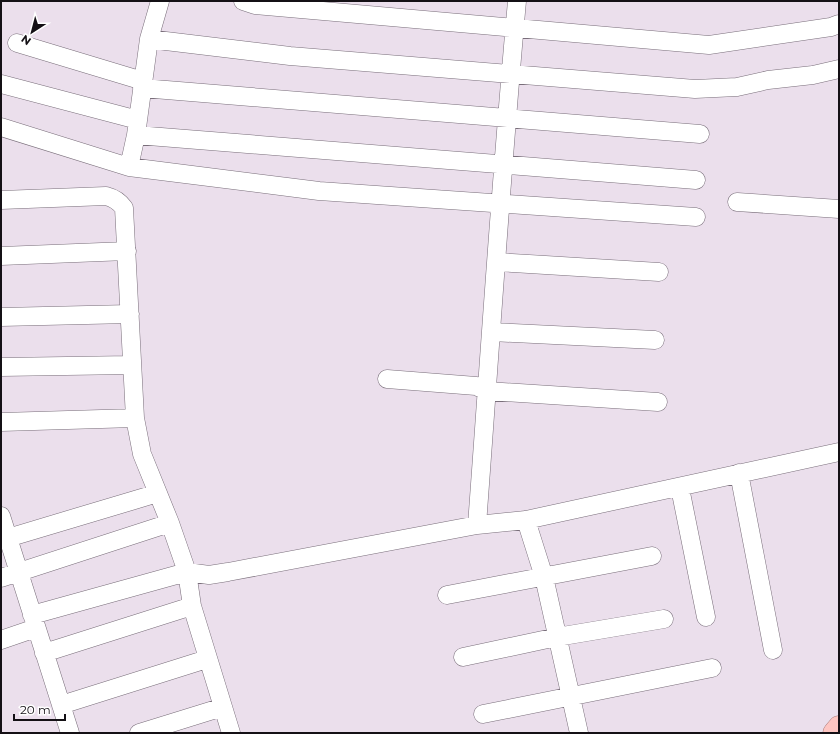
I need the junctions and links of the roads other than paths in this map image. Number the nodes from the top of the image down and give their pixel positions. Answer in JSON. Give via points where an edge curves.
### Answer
{"nodes":[{"id":1,"x":160,"y":1,"type":"edge"},
{"id":2,"x":243,"y":1,"type":"edge"},
{"id":3,"x":517,"y":1,"type":"edge"},
{"id":4,"x":839,"y":24,"type":"edge"},
{"id":5,"x":514,"y":28,"type":"junction"},
{"id":6,"x":149,"y":39,"type":"junction"},
{"id":7,"x":17,"y":43,"type":"dead end"},
{"id":8,"x":839,"y":69,"type":"edge"},
{"id":9,"x":512,"y":75,"type":"junction"},
{"id":10,"x":1,"y":84,"type":"edge"},
{"id":11,"x":142,"y":84,"type":"junction"},
{"id":12,"x":508,"y":118,"type":"junction"},
{"id":13,"x":1,"y":126,"type":"edge"},
{"id":14,"x":137,"y":128,"type":"junction"},
{"id":15,"x":700,"y":134,"type":"dead end"},
{"id":16,"x":504,"y":165,"type":"junction"},
{"id":17,"x":129,"y":167,"type":"junction"},
{"id":18,"x":696,"y":180,"type":"dead end"},
{"id":19,"x":1,"y":200,"type":"edge"},
{"id":20,"x":737,"y":202,"type":"dead end"},
{"id":21,"x":499,"y":205,"type":"junction"},
{"id":22,"x":839,"y":209,"type":"edge"},
{"id":23,"x":696,"y":216,"type":"dead end"},
{"id":24,"x":127,"y":251,"type":"junction"},
{"id":25,"x":1,"y":256,"type":"edge"},
{"id":26,"x":497,"y":262,"type":"junction"},
{"id":27,"x":659,"y":272,"type":"dead end"},
{"id":28,"x":130,"y":314,"type":"junction"},
{"id":29,"x":1,"y":317,"type":"edge"},
{"id":30,"x":492,"y":332,"type":"junction"},
{"id":31,"x":655,"y":340,"type":"dead end"},
{"id":32,"x":132,"y":365,"type":"junction"},
{"id":33,"x":1,"y":367,"type":"edge"},
{"id":34,"x":387,"y":379,"type":"dead end"},
{"id":35,"x":487,"y":391,"type":"junction"},
{"id":36,"x":658,"y":402,"type":"dead end"},
{"id":37,"x":135,"y":418,"type":"junction"},
{"id":38,"x":1,"y":422,"type":"edge"},
{"id":39,"x":839,"y":452,"type":"edge"},
{"id":40,"x":739,"y":473,"type":"junction"},
{"id":41,"x":680,"y":488,"type":"junction"},
{"id":42,"x":158,"y":493,"type":"junction"},
{"id":43,"x":1,"y":516,"type":"edge"},
{"id":44,"x":526,"y":520,"type":"junction"},
{"id":45,"x":170,"y":523,"type":"junction"},
{"id":46,"x":477,"y":525,"type":"junction"},
{"id":47,"x":4,"y":539,"type":"edge"},
{"id":48,"x":652,"y":556,"type":"dead end"},
{"id":49,"x":18,"y":572,"type":"junction"},
{"id":50,"x":187,"y":572,"type":"junction"},
{"id":51,"x":544,"y":577,"type":"junction"},
{"id":52,"x":1,"y":578,"type":"edge"},
{"id":53,"x":447,"y":595,"type":"dead end"},
{"id":54,"x":192,"y":606,"type":"junction"},
{"id":55,"x":706,"y":617,"type":"dead end"},
{"id":56,"x":664,"y":619,"type":"dead end"},
{"id":57,"x":34,"y":621,"type":"junction"},
{"id":58,"x":557,"y":637,"type":"junction"},
{"id":59,"x":1,"y":640,"type":"edge"},
{"id":60,"x":774,"y":650,"type":"dead end"},
{"id":61,"x":44,"y":653,"type":"junction"},
{"id":62,"x":463,"y":657,"type":"dead end"},
{"id":63,"x":207,"y":659,"type":"junction"},
{"id":64,"x":712,"y":668,"type":"dead end"},
{"id":65,"x":571,"y":698,"type":"junction"},
{"id":66,"x":61,"y":705,"type":"junction"},
{"id":67,"x":223,"y":707,"type":"junction"},
{"id":68,"x":484,"y":714,"type":"dead end"},
{"id":69,"x":839,"y":727,"type":"edge"},
{"id":70,"x":70,"y":733,"type":"edge"},
{"id":71,"x":139,"y":733,"type":"edge"},
{"id":72,"x":231,"y":733,"type":"edge"},
{"id":73,"x":579,"y":733,"type":"edge"},
{"id":74,"x":834,"y":733,"type":"edge"}],
"edges":[{"from":1,"to":6,"type":"street"},
{"from":2,"to":5,"type":"street","via":[[255,5]]},
{"from":3,"to":5,"type":"street"},
{"from":4,"to":5,"type":"street","via":[[709,45]]},
{"from":5,"to":9,"type":"street"},
{"from":6,"to":9,"type":"street","via":[[290,56]]},
{"from":6,"to":11,"type":"street"},
{"from":7,"to":11,"type":"street"},
{"from":8,"to":9,"type":"street","via":[[737,87],[701,89]]},
{"from":9,"to":12,"type":"street"},
{"from":10,"to":14,"type":"street"},
{"from":11,"to":12,"type":"street"},
{"from":11,"to":14,"type":"street"},
{"from":12,"to":15,"type":"street"},
{"from":12,"to":16,"type":"street"},
{"from":13,"to":17,"type":"street"},
{"from":14,"to":16,"type":"street"},
{"from":14,"to":17,"type":"street"},
{"from":16,"to":18,"type":"street"},
{"from":16,"to":21,"type":"street"},
{"from":17,"to":21,"type":"street","via":[[319,191]]},
{"from":19,"to":24,"type":"street","via":[[106,196],[113,198],[124,208]]},
{"from":20,"to":22,"type":"street"},
{"from":21,"to":23,"type":"street"},
{"from":21,"to":26,"type":"street"},
{"from":24,"to":25,"type":"street"},
{"from":24,"to":28,"type":"street"},
{"from":26,"to":27,"type":"street"},
{"from":26,"to":30,"type":"street"},
{"from":28,"to":29,"type":"street"},
{"from":28,"to":32,"type":"street"},
{"from":30,"to":31,"type":"street"},
{"from":30,"to":35,"type":"street"},
{"from":32,"to":33,"type":"street"},
{"from":32,"to":37,"type":"street"},
{"from":34,"to":35,"type":"street","via":[[476,386]]},
{"from":35,"to":36,"type":"street"},
{"from":35,"to":46,"type":"street"},
{"from":37,"to":38,"type":"street"},
{"from":37,"to":42,"type":"street","via":[[142,454]]},
{"from":39,"to":40,"type":"street"},
{"from":40,"to":41,"type":"street"},
{"from":40,"to":60,"type":"street"},
{"from":41,"to":44,"type":"street"},
{"from":41,"to":55,"type":"street"},
{"from":42,"to":45,"type":"street"},
{"from":42,"to":47,"type":"street"},
{"from":43,"to":47,"type":"street"},
{"from":44,"to":46,"type":"street"},
{"from":44,"to":51,"type":"street"},
{"from":45,"to":49,"type":"street"},
{"from":45,"to":50,"type":"street"},
{"from":46,"to":50,"type":"street","via":[[228,572],[209,575]]},
{"from":47,"to":49,"type":"street"},
{"from":48,"to":51,"type":"street"},
{"from":49,"to":52,"type":"street"},
{"from":49,"to":57,"type":"street"},
{"from":50,"to":54,"type":"street"},
{"from":50,"to":57,"type":"street"},
{"from":51,"to":53,"type":"street"},
{"from":51,"to":58,"type":"street"},
{"from":54,"to":61,"type":"street"},
{"from":54,"to":63,"type":"street"},
{"from":56,"to":58,"type":"street"},
{"from":57,"to":59,"type":"street"},
{"from":57,"to":61,"type":"street"},
{"from":58,"to":62,"type":"street"},
{"from":58,"to":65,"type":"street"},
{"from":61,"to":66,"type":"street"},
{"from":63,"to":66,"type":"street"},
{"from":63,"to":67,"type":"street"},
{"from":64,"to":65,"type":"street"},
{"from":65,"to":68,"type":"street"},
{"from":65,"to":73,"type":"street"},
{"from":66,"to":70,"type":"street"},
{"from":67,"to":71,"type":"street"},
{"from":67,"to":72,"type":"street"},
{"from":69,"to":74,"type":"highway"}]}
